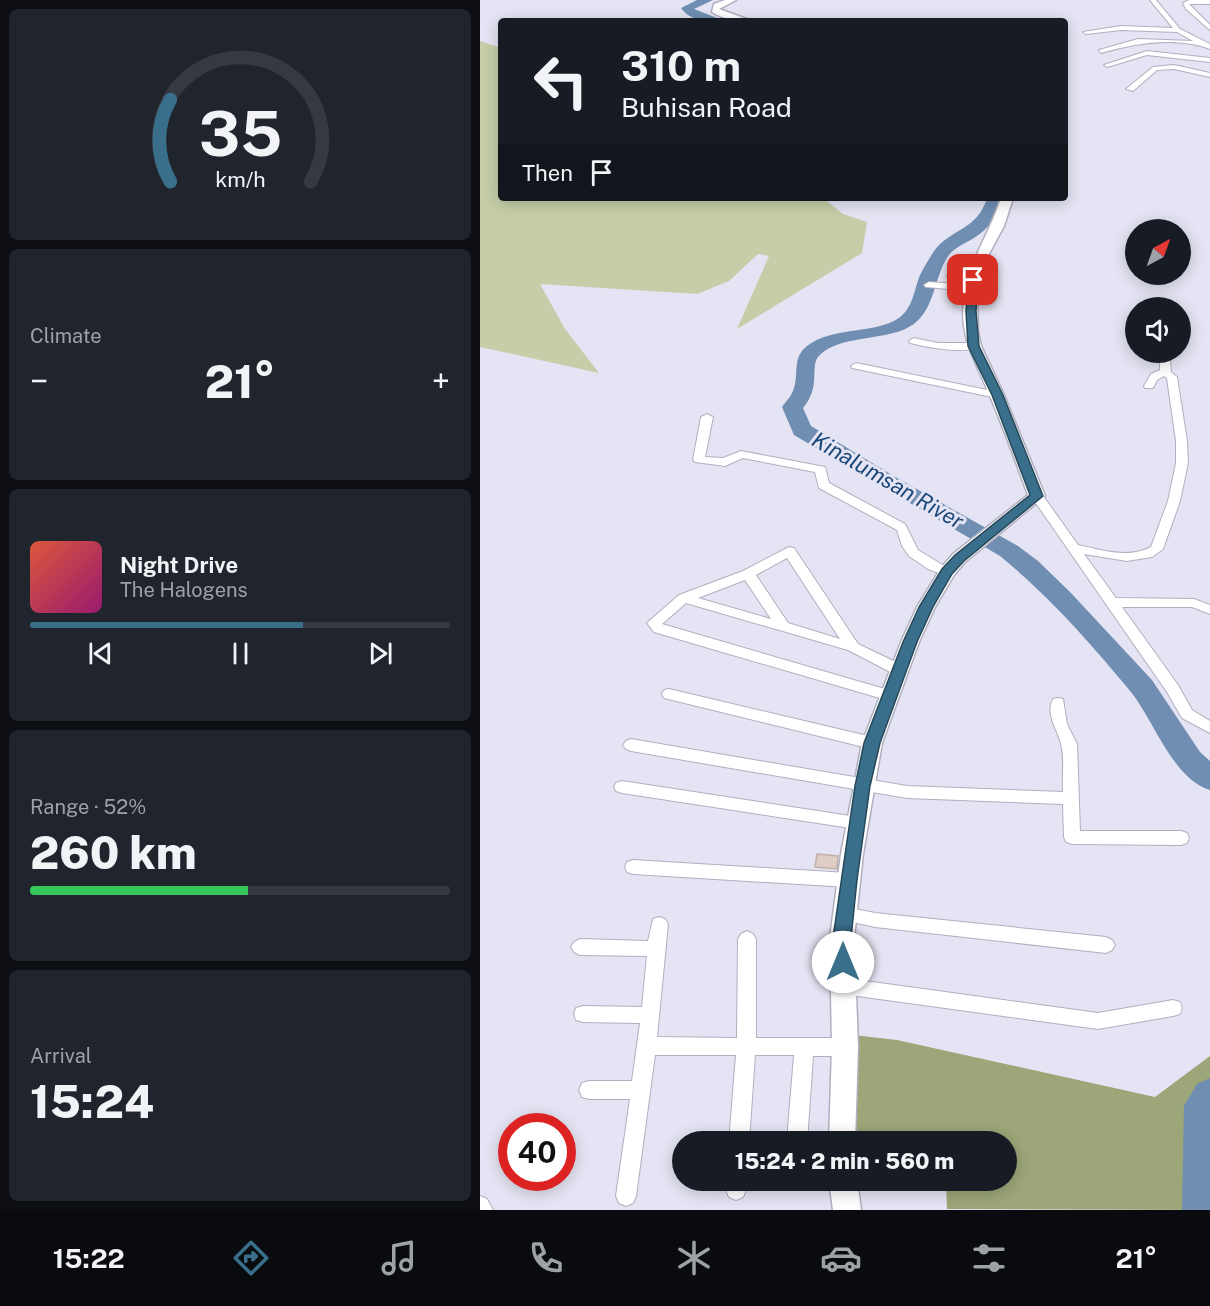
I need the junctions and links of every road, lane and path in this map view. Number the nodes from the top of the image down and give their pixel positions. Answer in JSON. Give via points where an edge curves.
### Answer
{"nodes":[{"id":1,"x":732,"y":0,"type":"edge"},
{"id":2,"x":1153,"y":0,"type":"edge"},
{"id":3,"x":1210,"y":2,"type":"edge"},
{"id":4,"x":736,"y":18,"type":"edge"},
{"id":5,"x":1210,"y":28,"type":"edge"},
{"id":6,"x":1178,"y":30,"type":"junction"},
{"id":7,"x":1086,"y":32,"type":"dead end"},
{"id":8,"x":1201,"y":43,"type":"junction"},
{"id":9,"x":1210,"y":47,"type":"edge"},
{"id":10,"x":1101,"y":51,"type":"dead end"},
{"id":11,"x":1210,"y":60,"type":"edge"},
{"id":12,"x":1107,"y":66,"type":"dead end"},
{"id":13,"x":1210,"y":75,"type":"edge"},
{"id":14,"x":1130,"y":89,"type":"dead end"},
{"id":15,"x":1006,"y":201,"type":"edge"},
{"id":16,"x":929,"y":285,"type":"dead end"},
{"id":17,"x":972,"y":288,"type":"junction"},
{"id":18,"x":914,"y":341,"type":"dead end"},
{"id":19,"x":974,"y":346,"type":"junction"},
{"id":20,"x":1165,"y":363,"type":"edge"},
{"id":21,"x":856,"y":366,"type":"dead end"},
{"id":22,"x":1166,"y":373,"type":"junction"},
{"id":23,"x":1149,"y":386,"type":"dead end"},
{"id":24,"x":997,"y":395,"type":"junction"},
{"id":25,"x":707,"y":417,"type":"dead end"},
{"id":26,"x":1037,"y":496,"type":"junction"},
{"id":27,"x":1075,"y":548,"type":"junction"},
{"id":28,"x":947,"y":572,"type":"junction"},
{"id":29,"x":748,"y":574,"type":"junction"},
{"id":30,"x":684,"y":597,"type":"junction"},
{"id":31,"x":1112,"y":602,"type":"junction"},
{"id":32,"x":1209,"y":611,"type":"edge"},
{"id":33,"x":782,"y":625,"type":"junction"},
{"id":34,"x":853,"y":647,"type":"junction"},
{"id":35,"x":901,"y":671,"type":"junction"},
{"id":36,"x":669,"y":694,"type":"dead end"},
{"id":37,"x":890,"y":696,"type":"junction"},
{"id":38,"x":1058,"y":703,"type":"dead end"},
{"id":39,"x":1210,"y":728,"type":"edge"},
{"id":40,"x":872,"y":743,"type":"junction"},
{"id":41,"x":631,"y":745,"type":"dead end"},
{"id":42,"x":862,"y":786,"type":"junction"},
{"id":43,"x":622,"y":787,"type":"dead end"},
{"id":44,"x":1069,"y":798,"type":"junction"},
{"id":45,"x":857,"y":823,"type":"junction"},
{"id":46,"x":1181,"y":838,"type":"dead end"},
{"id":47,"x":633,"y":867,"type":"dead end"},
{"id":48,"x":848,"y":880,"type":"junction"},
{"id":49,"x":845,"y":914,"type":"junction"},
{"id":50,"x":659,"y":924,"type":"dead end"},
{"id":51,"x":747,"y":939,"type":"dead end"},
{"id":52,"x":1106,"y":945,"type":"dead end"},
{"id":53,"x":580,"y":947,"type":"dead end"},
{"id":54,"x":656,"y":949,"type":"junction"},
{"id":55,"x":843,"y":986,"type":"junction"},
{"id":56,"x":1173,"y":1008,"type":"dead end"},
{"id":57,"x":583,"y":1014,"type":"dead end"},
{"id":58,"x":650,"y":1015,"type":"junction"},
{"id":59,"x":647,"y":1046,"type":"junction"},
{"id":60,"x":746,"y":1047,"type":"junction"},
{"id":61,"x":804,"y":1047,"type":"junction"},
{"id":62,"x":845,"y":1047,"type":"junction"},
{"id":63,"x":589,"y":1090,"type":"dead end"},
{"id":64,"x":640,"y":1090,"type":"junction"},
{"id":65,"x":740,"y":1131,"type":"edge"},
{"id":66,"x":798,"y":1131,"type":"edge"},
{"id":67,"x":842,"y":1131,"type":"edge"},
{"id":68,"x":844,"y":1191,"type":"edge"},
{"id":69,"x":626,"y":1196,"type":"dead end"},
{"id":70,"x":480,"y":1206,"type":"edge"},
{"id":71,"x":483,"y":1210,"type":"edge"},
{"id":72,"x":847,"y":1210,"type":"edge"}],
"edges":[{"from":1,"to":4,"type":"street","via":[[715,10]]},
{"from":2,"to":6,"type":"street"},
{"from":3,"to":5,"type":"street","via":[[1186,3]]},
{"from":6,"to":7,"type":"street","via":[[1121,28]]},
{"from":6,"to":8,"type":"street"},
{"from":8,"to":9,"type":"street"},
{"from":8,"to":10,"type":"street","via":[[1140,40]]},
{"from":11,"to":12,"type":"street","via":[[1147,53]]},
{"from":13,"to":14,"type":"street","via":[[1174,67],[1155,68]]},
{"from":15,"to":17,"type":"street","via":[[978,263]]},
{"from":16,"to":17,"type":"street"},
{"from":17,"to":19,"type":"street"},
{"from":18,"to":19,"type":"street"},
{"from":19,"to":24,"type":"street"},
{"from":20,"to":22,"type":"street"},
{"from":21,"to":24,"type":"street"},
{"from":22,"to":23,"type":"street","via":[[1154,376]]},
{"from":22,"to":27,"type":"street","via":[[1172,377],[1182,467],[1156,549],[1142,556],[1124,556]]},
{"from":24,"to":26,"type":"street"},
{"from":25,"to":28,"type":"street","via":[[699,460],[725,462],[736,455],[748,455],[821,470],[823,484],[901,528],[911,550]]},
{"from":26,"to":27,"type":"street"},
{"from":26,"to":28,"type":"street"},
{"from":27,"to":31,"type":"street"},
{"from":28,"to":35,"type":"street","via":[[926,607]]},
{"from":29,"to":30,"type":"street"},
{"from":29,"to":33,"type":"street"},
{"from":29,"to":34,"type":"street","via":[[789,551]]},
{"from":30,"to":33,"type":"street"},
{"from":30,"to":37,"type":"street","via":[[655,626]]},
{"from":31,"to":32,"type":"street","via":[[1194,603]]},
{"from":31,"to":39,"type":"street","via":[[1186,714]]},
{"from":33,"to":34,"type":"street"},
{"from":34,"to":35,"type":"street"},
{"from":35,"to":37,"type":"street"},
{"from":36,"to":40,"type":"street"},
{"from":37,"to":40,"type":"street"},
{"from":38,"to":44,"type":"street","via":[[1060,724],[1069,744]]},
{"from":40,"to":42,"type":"street"},
{"from":41,"to":42,"type":"street"},
{"from":42,"to":44,"type":"street","via":[[954,795]]},
{"from":42,"to":45,"type":"street"},
{"from":43,"to":45,"type":"street"},
{"from":44,"to":46,"type":"street","via":[[1072,837]]},
{"from":45,"to":48,"type":"street"},
{"from":47,"to":48,"type":"street"},
{"from":48,"to":49,"type":"street"},
{"from":49,"to":52,"type":"street"},
{"from":49,"to":55,"type":"street"},
{"from":50,"to":54,"type":"street"},
{"from":51,"to":60,"type":"street"},
{"from":53,"to":54,"type":"street"},
{"from":54,"to":58,"type":"street"},
{"from":55,"to":56,"type":"street","via":[[1098,1021]]},
{"from":55,"to":62,"type":"street"},
{"from":57,"to":58,"type":"street"},
{"from":58,"to":59,"type":"street"},
{"from":59,"to":60,"type":"street"},
{"from":59,"to":64,"type":"street"},
{"from":60,"to":61,"type":"street"},
{"from":60,"to":65,"type":"street"},
{"from":61,"to":62,"type":"street"},
{"from":61,"to":66,"type":"street"},
{"from":62,"to":67,"type":"street"},
{"from":63,"to":64,"type":"street"},
{"from":64,"to":69,"type":"street"},
{"from":68,"to":72,"type":"street"},
{"from":70,"to":71,"type":"street"}]}
